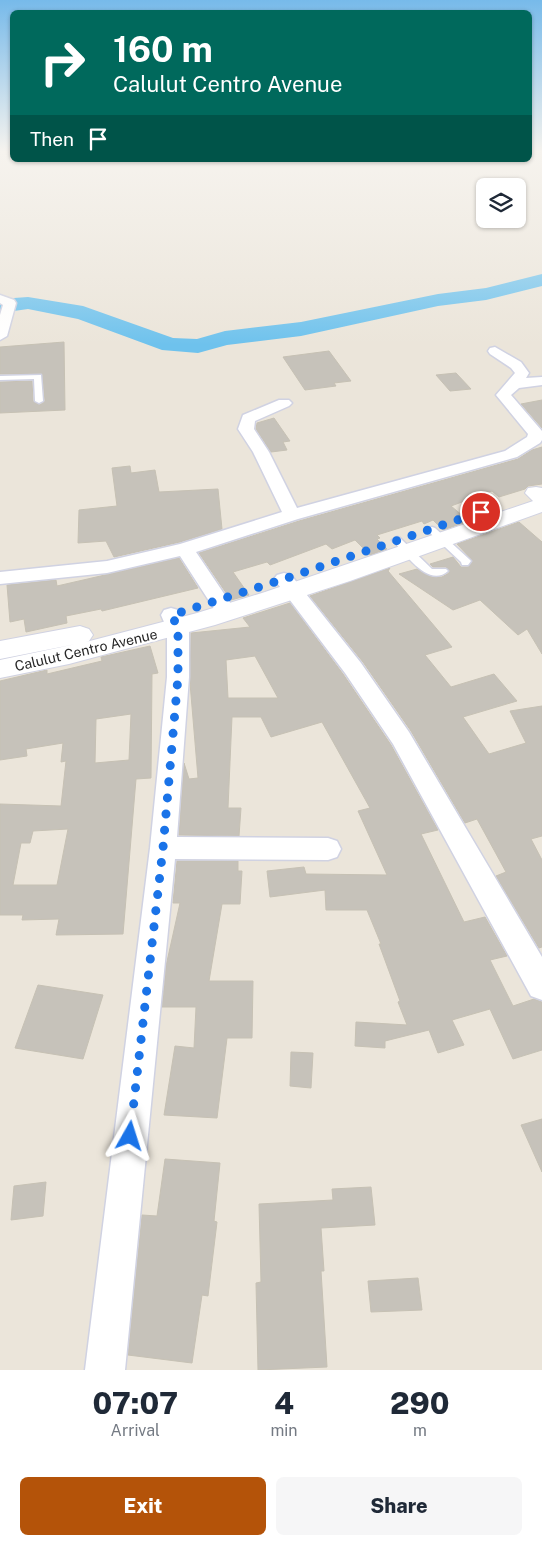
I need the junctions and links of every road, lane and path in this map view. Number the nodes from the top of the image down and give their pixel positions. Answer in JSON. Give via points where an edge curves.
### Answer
{"nodes":[{"id":1,"x":6,"y":303,"type":"edge"},
{"id":2,"x":0,"y":336,"type":"edge"},
{"id":3,"x":495,"y":351,"type":"dead end"},
{"id":4,"x":0,"y":378,"type":"edge"},
{"id":5,"x":542,"y":381,"type":"edge"},
{"id":6,"x":515,"y":384,"type":"junction"},
{"id":7,"x":39,"y":401,"type":"dead end"},
{"id":8,"x":284,"y":403,"type":"dead end"},
{"id":9,"x":541,"y":496,"type":"edge"},
{"id":10,"x":292,"y":515,"type":"junction"},
{"id":11,"x":438,"y":535,"type":"junction"},
{"id":12,"x":403,"y":546,"type":"junction"},
{"id":13,"x":185,"y":549,"type":"junction"},
{"id":14,"x":464,"y":563,"type":"dead end"},
{"id":15,"x":443,"y":571,"type":"dead end"},
{"id":16,"x":0,"y":578,"type":"edge"},
{"id":17,"x":288,"y":585,"type":"junction"},
{"id":18,"x":223,"y":606,"type":"junction"},
{"id":19,"x":175,"y":622,"type":"junction"},
{"id":20,"x":0,"y":650,"type":"edge"},
{"id":21,"x":0,"y":669,"type":"edge"},
{"id":22,"x":163,"y":848,"type":"junction"},
{"id":23,"x":328,"y":849,"type":"dead end"},
{"id":24,"x":542,"y":986,"type":"edge"},
{"id":25,"x":105,"y":1370,"type":"edge"}],
"edges":[{"from":1,"to":2,"type":"street"},
{"from":3,"to":6,"type":"street","via":[[522,373]]},
{"from":4,"to":7,"type":"lane","via":[[38,377]]},
{"from":5,"to":6,"type":"street"},
{"from":6,"to":10,"type":"street","via":[[503,395],[536,434],[525,447],[502,458]]},
{"from":8,"to":10,"type":"street","via":[[248,418],[246,430],[261,452]]},
{"from":9,"to":11,"type":"main road","name":"Calulut Centro Avenue"},
{"from":10,"to":13,"type":"street"},
{"from":11,"to":12,"type":"main road","name":"Calulut Centro Avenue"},
{"from":11,"to":14,"type":"lane","via":[[466,561]]},
{"from":12,"to":15,"type":"lane","via":[[429,572]]},
{"from":12,"to":17,"type":"main road","name":"Calulut Centro Avenue"},
{"from":13,"to":16,"type":"street","via":[[107,567]]},
{"from":13,"to":18,"type":"street"},
{"from":17,"to":18,"type":"main road","name":"Calulut Centro Avenue"},
{"from":17,"to":24,"type":"street","via":[[353,668],[401,738]]},
{"from":18,"to":19,"type":"main road","name":"Calulut Centro Avenue"},
{"from":19,"to":20,"type":"main road","name":"Calulut Centro Avenue","via":[[117,628]]},
{"from":19,"to":21,"type":"main road","name":"Calulut Centro Avenue","via":[[42,662]]},
{"from":19,"to":22,"type":"street","via":[[178,677]]},
{"from":22,"to":23,"type":"street"},
{"from":22,"to":25,"type":"street"}]}
